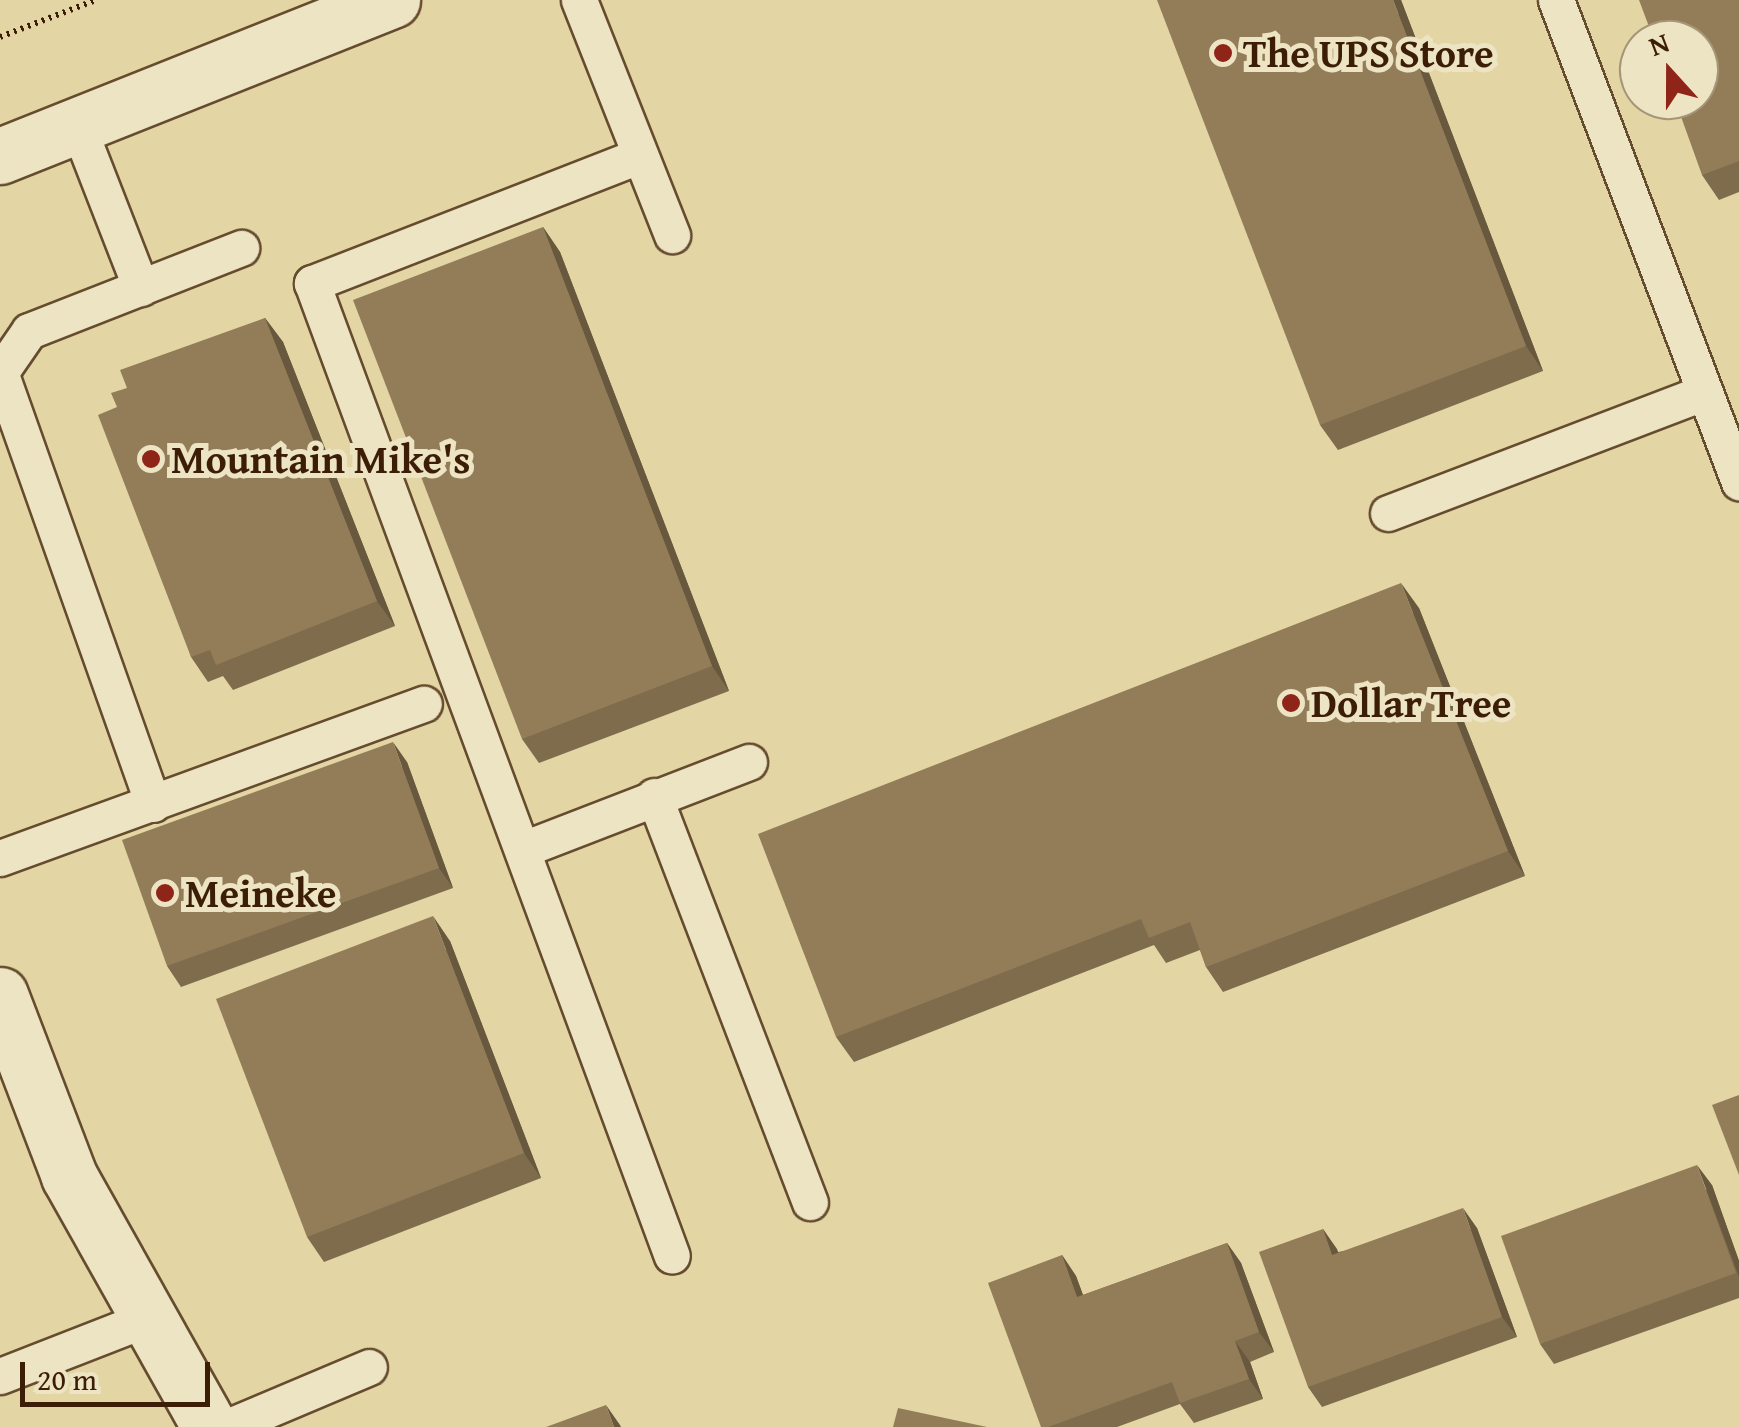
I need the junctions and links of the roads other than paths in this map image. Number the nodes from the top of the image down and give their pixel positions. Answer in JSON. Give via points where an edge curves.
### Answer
{"nodes":[{"id":1,"x":392,"y":0,"type":"edge"},
{"id":2,"x":579,"y":0,"type":"edge"},
{"id":3,"x":1556,"y":0,"type":"edge"},
{"id":4,"x":77,"y":124,"type":"junction"},
{"id":5,"x":0,"y":156,"type":"edge"},
{"id":6,"x":636,"y":157,"type":"junction"},
{"id":7,"x":672,"y":235,"type":"dead end"},
{"id":8,"x":241,"y":248,"type":"dead end"},
{"id":9,"x":141,"y":288,"type":"junction"},
{"id":10,"x":1705,"y":392,"type":"junction"},
{"id":11,"x":1739,"y":482,"type":"edge"},
{"id":12,"x":1388,"y":513,"type":"dead end"},
{"id":13,"x":424,"y":704,"type":"dead end"},
{"id":14,"x":748,"y":762,"type":"dead end"},
{"id":15,"x":654,"y":796,"type":"junction"},
{"id":16,"x":153,"y":804,"type":"junction"},
{"id":17,"x":526,"y":848,"type":"junction"},
{"id":18,"x":0,"y":858,"type":"edge"},
{"id":19,"x":0,"y":996,"type":"edge"},
{"id":20,"x":810,"y":1202,"type":"dead end"},
{"id":21,"x":672,"y":1256,"type":"dead end"},
{"id":22,"x":144,"y":1320,"type":"junction"},
{"id":23,"x":370,"y":1368,"type":"dead end"},
{"id":24,"x":0,"y":1376,"type":"edge"},
{"id":25,"x":210,"y":1427,"type":"edge"},
{"id":26,"x":228,"y":1427,"type":"edge"}],
"edges":[{"from":1,"to":4,"type":"street"},
{"from":2,"to":6,"type":"lane"},
{"from":3,"to":10,"type":"lane"},
{"from":4,"to":5,"type":"street"},
{"from":4,"to":9,"type":"lane"},
{"from":6,"to":7,"type":"lane"},
{"from":6,"to":17,"type":"lane","via":[[312,282]]},
{"from":8,"to":9,"type":"lane"},
{"from":9,"to":16,"type":"lane","via":[[30,331],[0,373]]},
{"from":10,"to":11,"type":"lane"},
{"from":10,"to":12,"type":"lane"},
{"from":13,"to":16,"type":"lane"},
{"from":14,"to":15,"type":"lane"},
{"from":15,"to":17,"type":"lane"},
{"from":15,"to":20,"type":"lane"},
{"from":16,"to":18,"type":"lane"},
{"from":17,"to":21,"type":"lane"},
{"from":19,"to":22,"type":"street","via":[[70,1176]]},
{"from":22,"to":24,"type":"lane"},
{"from":22,"to":25,"type":"street"},
{"from":23,"to":26,"type":"lane"}]}
